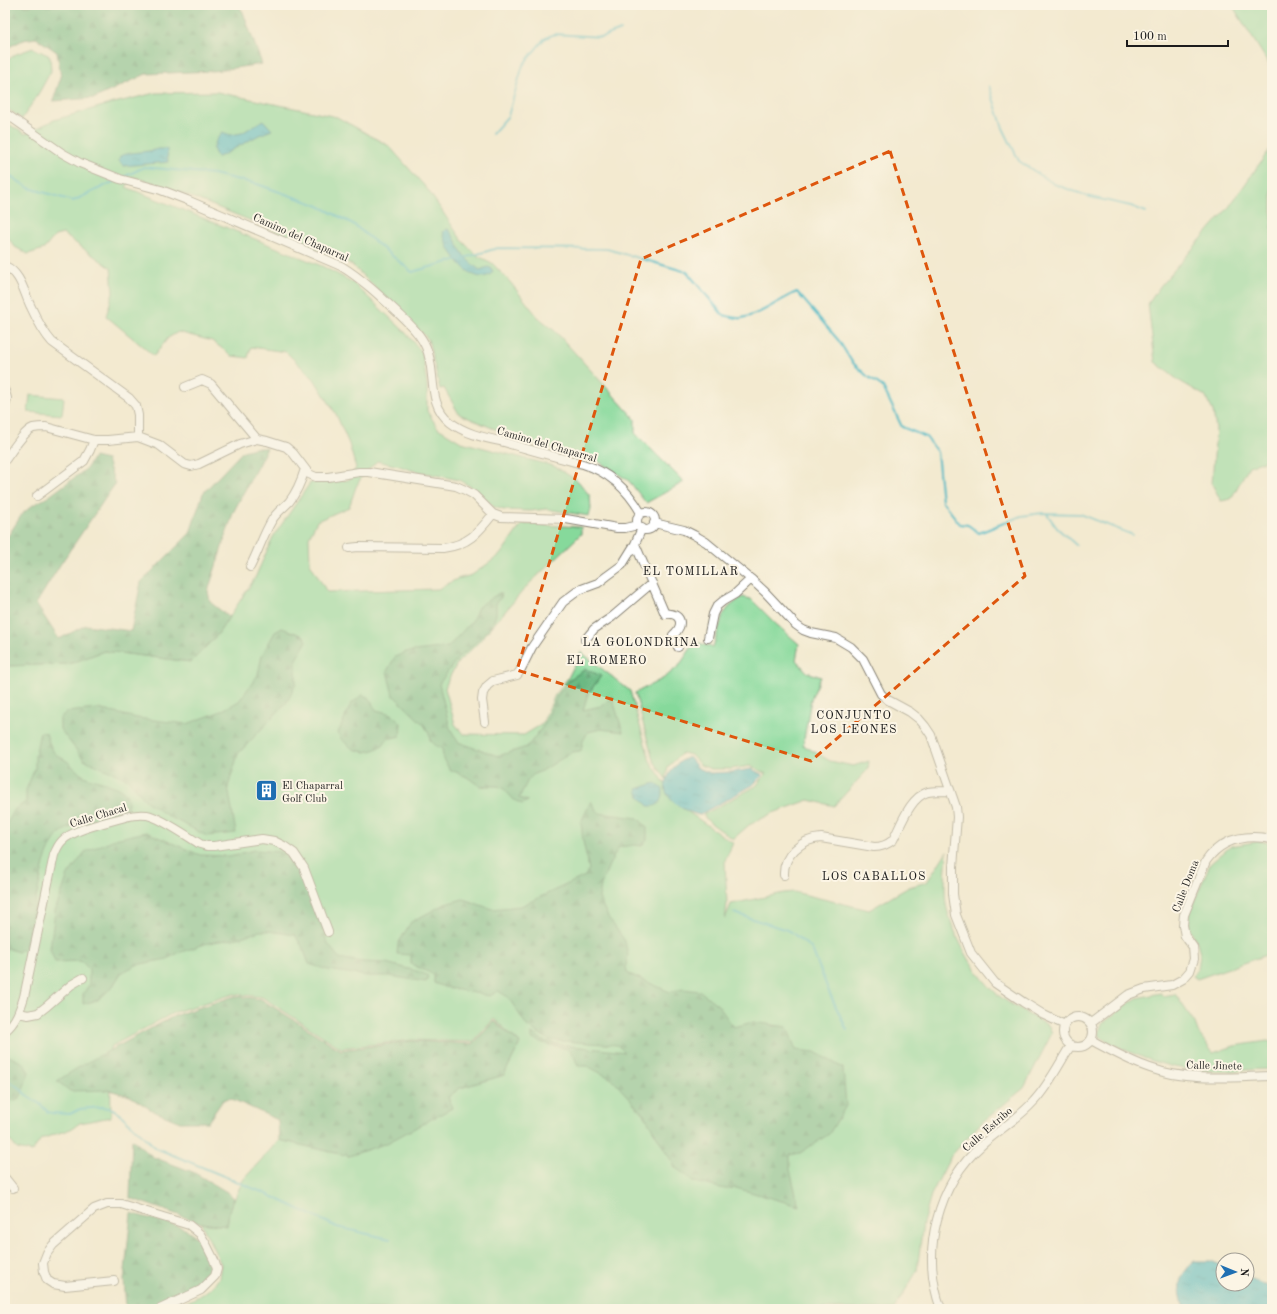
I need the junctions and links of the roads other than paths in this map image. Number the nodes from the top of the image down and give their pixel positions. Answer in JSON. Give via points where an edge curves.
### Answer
{"nodes":[{"id":1,"x":5,"y":113,"type":"edge"},
{"id":2,"x":5,"y":266,"type":"edge"},
{"id":3,"x":185,"y":387,"type":"dead end"},
{"id":4,"x":5,"y":391,"type":"edge"},
{"id":5,"x":5,"y":406,"type":"edge"},
{"id":6,"x":138,"y":437,"type":"junction"},
{"id":7,"x":94,"y":440,"type":"junction"},
{"id":8,"x":257,"y":440,"type":"junction"},
{"id":9,"x":5,"y":460,"type":"edge"},
{"id":10,"x":305,"y":469,"type":"junction"},
{"id":11,"x":37,"y":496,"type":"dead end"},
{"id":12,"x":641,"y":513,"type":"junction"},
{"id":13,"x":493,"y":514,"type":"junction"},
{"id":14,"x":654,"y":523,"type":"junction"},
{"id":15,"x":640,"y":527,"type":"junction"},
{"id":16,"x":635,"y":544,"type":"junction"},
{"id":17,"x":349,"y":548,"type":"dead end"},
{"id":18,"x":250,"y":567,"type":"dead end"},
{"id":19,"x":751,"y":579,"type":"junction"},
{"id":20,"x":652,"y":583,"type":"junction"},
{"id":21,"x":708,"y":638,"type":"dead end"},
{"id":22,"x":584,"y":640,"type":"dead end"},
{"id":23,"x":678,"y":648,"type":"dead end"},
{"id":24,"x":485,"y":722,"type":"dead end"},
{"id":25,"x":950,"y":791,"type":"junction"},
{"id":26,"x":1272,"y":839,"type":"edge"},
{"id":27,"x":784,"y":875,"type":"dead end"},
{"id":28,"x":328,"y":932,"type":"dead end"},
{"id":29,"x":83,"y":978,"type":"dead end"},
{"id":30,"x":18,"y":1013,"type":"junction"},
{"id":31,"x":1090,"y":1023,"type":"junction"},
{"id":32,"x":1065,"y":1026,"type":"junction"},
{"id":33,"x":5,"y":1031,"type":"edge"},
{"id":34,"x":1091,"y":1040,"type":"junction"},
{"id":35,"x":1071,"y":1045,"type":"junction"},
{"id":36,"x":1272,"y":1076,"type":"edge"},
{"id":37,"x":5,"y":1178,"type":"edge"},
{"id":38,"x":13,"y":1188,"type":"dead end"},
{"id":39,"x":114,"y":1281,"type":"dead end"},
{"id":40,"x":160,"y":1309,"type":"edge"},
{"id":41,"x":941,"y":1309,"type":"edge"}],
"edges":[{"from":1,"to":12,"type":"street","name":"Camino del Chaparral","via":[[62,153],[94,170],[187,200],[341,266],[372,289],[422,340],[429,355],[436,402],[444,417],[450,422],[480,436],[599,470],[621,486]]},
{"from":2,"to":6,"type":"street","via":[[18,278],[30,306],[52,342],[129,398],[136,406]]},
{"from":3,"to":8,"type":"street","via":[[202,380],[211,384]]},
{"from":4,"to":5,"type":"street"},
{"from":6,"to":7,"type":"street"},
{"from":6,"to":8,"type":"street","via":[[159,445],[184,464],[191,466],[240,444]]},
{"from":7,"to":9,"type":"street","via":[[52,428],[39,427],[25,434]]},
{"from":7,"to":11,"type":"street","via":[[84,461]]},
{"from":8,"to":10,"type":"street","via":[[286,447],[293,452]]},
{"from":10,"to":13,"type":"street","via":[[309,474],[322,478],[369,472],[456,486],[474,495]]},
{"from":10,"to":18,"type":"street","via":[[296,493],[267,528]]},
{"from":12,"to":14,"type":"street","via":[[647,512],[652,515]]},
{"from":12,"to":15,"type":"street","via":[[637,520]]},
{"from":13,"to":15,"type":"street","via":[[501,517],[566,519],[617,528]]},
{"from":13,"to":17,"type":"street","via":[[472,537],[453,547]]},
{"from":14,"to":15,"type":"street","via":[[649,529]]},
{"from":14,"to":19,"type":"street","via":[[694,534]]},
{"from":15,"to":16,"type":"street"},
{"from":16,"to":20,"type":"street"},
{"from":16,"to":24,"type":"street","via":[[622,565],[598,583],[576,592],[563,602],[532,647],[517,675],[492,681],[487,686],[482,700]]},
{"from":19,"to":21,"type":"street","via":[[717,606]]},
{"from":19,"to":25,"type":"street","via":[[803,630],[836,638],[851,647],[863,659],[882,694],[919,719],[931,735]]},
{"from":20,"to":22,"type":"street","via":[[594,629]]},
{"from":20,"to":23,"type":"street","via":[[665,614],[675,615],[679,620],[680,627],[673,635]]},
{"from":25,"to":27,"type":"street","via":[[927,792],[919,796],[913,802],[893,840],[880,847],[821,838],[812,838],[804,842],[790,855]]},
{"from":25,"to":32,"type":"street","via":[[957,817],[953,867],[954,901],[956,916],[971,953],[995,983]]},
{"from":26,"to":31,"type":"street","name":"Calle Doma","via":[[1256,836],[1233,840],[1220,846],[1206,861],[1182,925],[1185,936],[1193,947],[1194,958],[1190,971],[1183,979],[1172,985],[1144,989],[1128,995]]},
{"from":28,"to":30,"type":"street","name":"Calle Chacal","via":[[304,868],[294,853],[284,846],[274,841],[258,839],[207,846],[148,815],[125,817],[74,833],[57,847],[24,997]]},
{"from":29,"to":30,"type":"street","via":[[38,1013]]},
{"from":30,"to":33,"type":"street","name":"Calle Chacal"},
{"from":31,"to":32,"type":"street","via":[[1082,1017],[1077,1017],[1068,1021]]},
{"from":31,"to":34,"type":"street","via":[[1094,1032]]},
{"from":32,"to":35,"type":"street","via":[[1065,1038]]},
{"from":34,"to":35,"type":"street","via":[[1080,1047]]},
{"from":34,"to":36,"type":"street","name":"Calle Jinete","via":[[1150,1068],[1178,1075],[1209,1078]]},
{"from":35,"to":41,"type":"street","name":"Calle Estribo","via":[[1035,1101],[983,1144],[952,1182],[941,1206],[933,1239],[934,1279]]},
{"from":37,"to":38,"type":"street"},
{"from":39,"to":40,"type":"street","via":[[65,1286],[53,1284],[47,1280],[43,1263],[53,1244],[94,1209],[107,1204],[121,1204],[189,1225],[200,1234],[208,1249],[217,1269],[215,1276],[201,1290]]}]}
